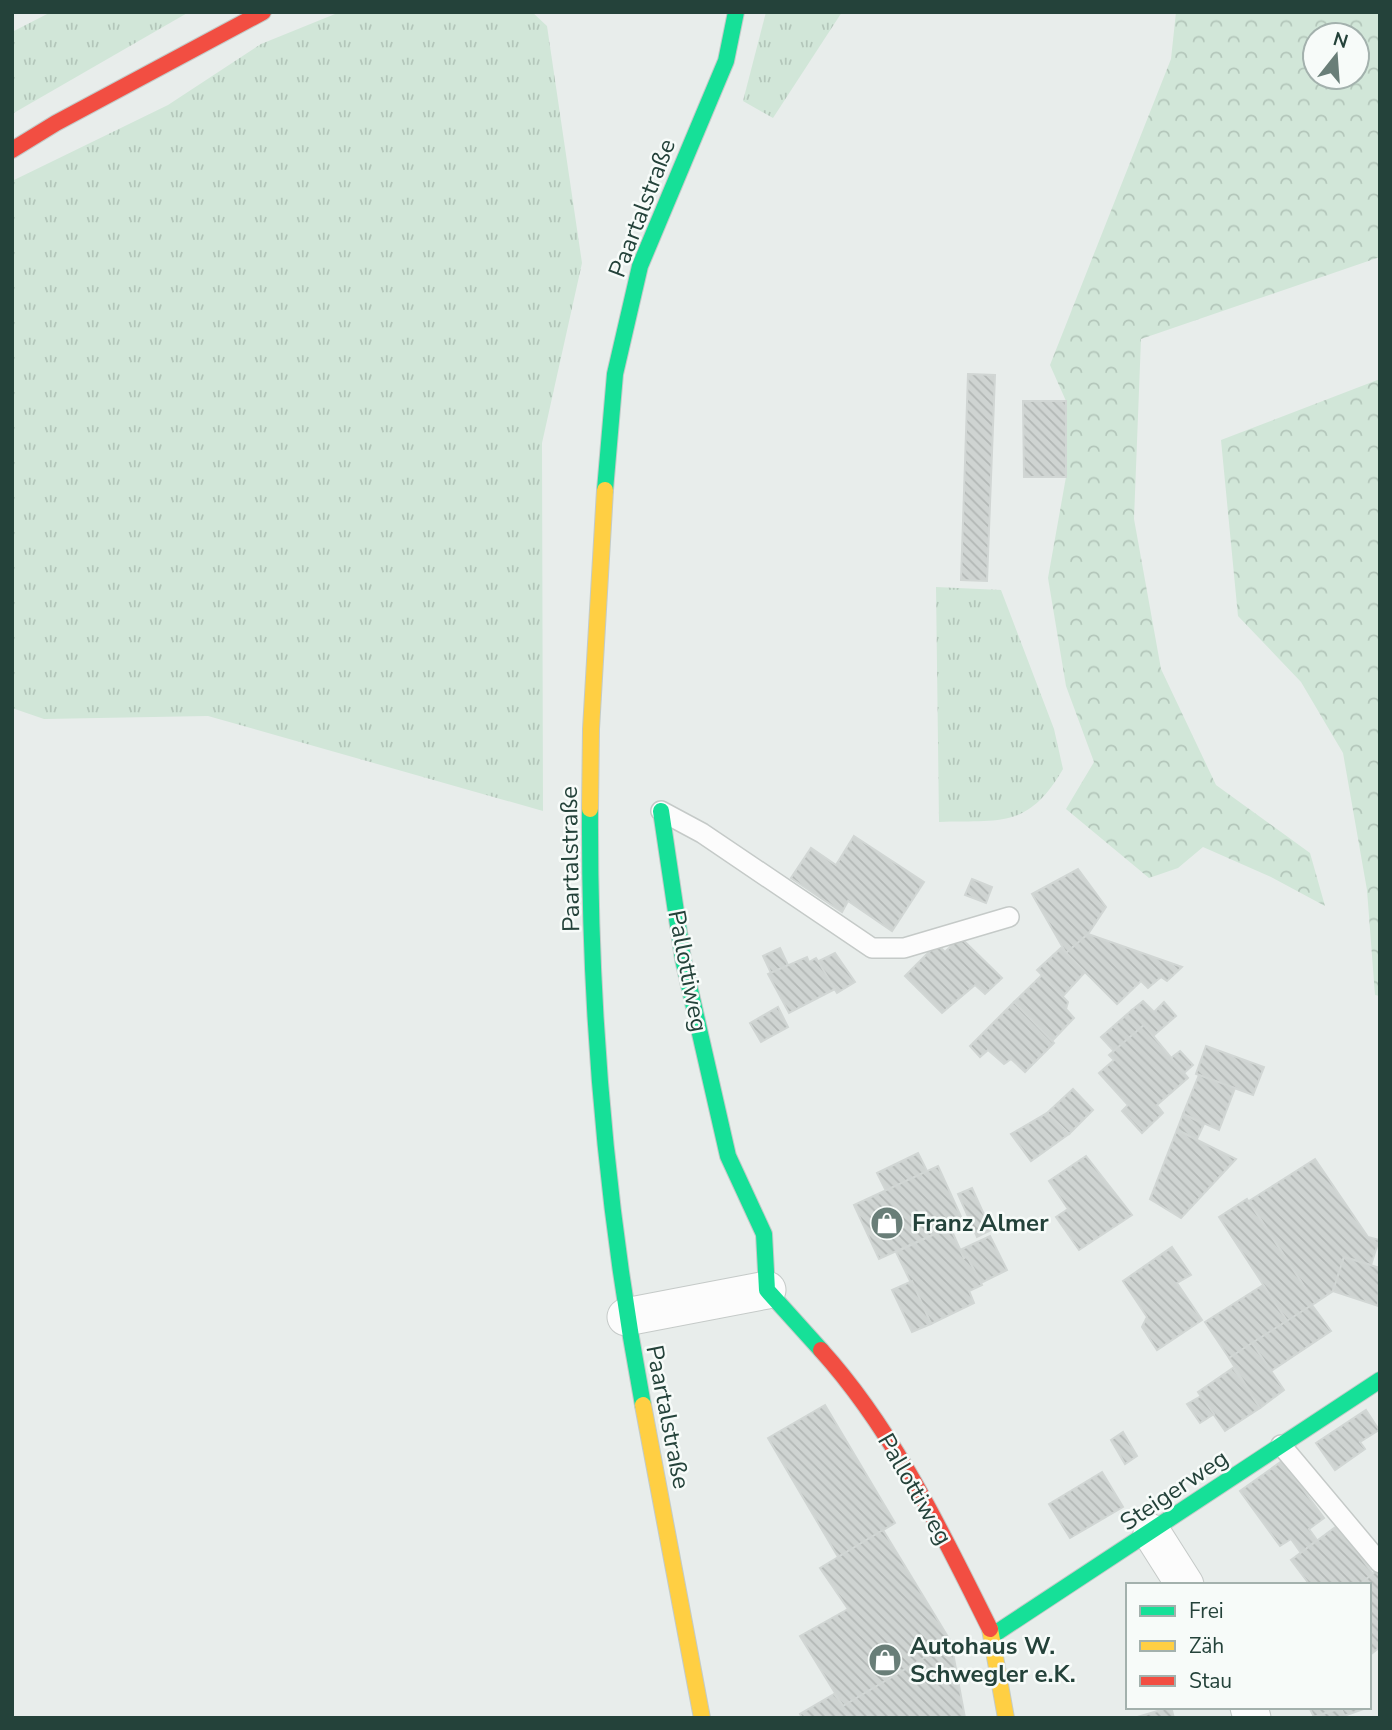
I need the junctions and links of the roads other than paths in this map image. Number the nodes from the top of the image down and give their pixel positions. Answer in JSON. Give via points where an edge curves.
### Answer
{"nodes":[{"id":1,"x":263,"y":12,"type":"edge"},
{"id":2,"x":736,"y":12,"type":"edge"},
{"id":3,"x":12,"y":150,"type":"edge"},
{"id":4,"x":661,"y":811,"type":"joint"},
{"id":5,"x":1009,"y":918,"type":"dead end"},
{"id":6,"x":767,"y":1290,"type":"junction"},
{"id":7,"x":626,"y":1317,"type":"junction"},
{"id":8,"x":1380,"y":1380,"type":"edge"},
{"id":9,"x":1281,"y":1445,"type":"junction"},
{"id":10,"x":1152,"y":1533,"type":"junction"},
{"id":11,"x":1380,"y":1563,"type":"edge"},
{"id":12,"x":1184,"y":1583,"type":"edge"},
{"id":13,"x":993,"y":1635,"type":"junction"},
{"id":14,"x":702,"y":1718,"type":"edge"},
{"id":15,"x":1006,"y":1718,"type":"edge"}],
"edges":[{"from":1,"to":3,"type":"main road"},
{"from":2,"to":7,"type":"main road","name":"Paartalstraße","via":[[726,61],[640,266],[615,374],[606,464],[591,729],[590,863],[600,1092]]},
{"from":4,"to":5,"type":"lane","via":[[702,833],[872,948],[904,948]]},
{"from":4,"to":6,"type":"main road","name":"Pallottiweg","via":[[683,960],[728,1156],[764,1234]]},
{"from":6,"to":7,"type":"street"},
{"from":6,"to":13,"type":"main road","name":"Pallottiweg","via":[[855,1388],[928,1505]]},
{"from":7,"to":14,"type":"main road","name":"Paartalstraße"},
{"from":8,"to":9,"type":"main road","name":"Steigerweg"},
{"from":9,"to":10,"type":"main road","name":"Steigerweg"},
{"from":9,"to":11,"type":"lane"},
{"from":10,"to":12,"type":"street"},
{"from":10,"to":13,"type":"main road","name":"Steigerweg"},
{"from":13,"to":15,"type":"main road","name":"Pallottiweg"}]}
